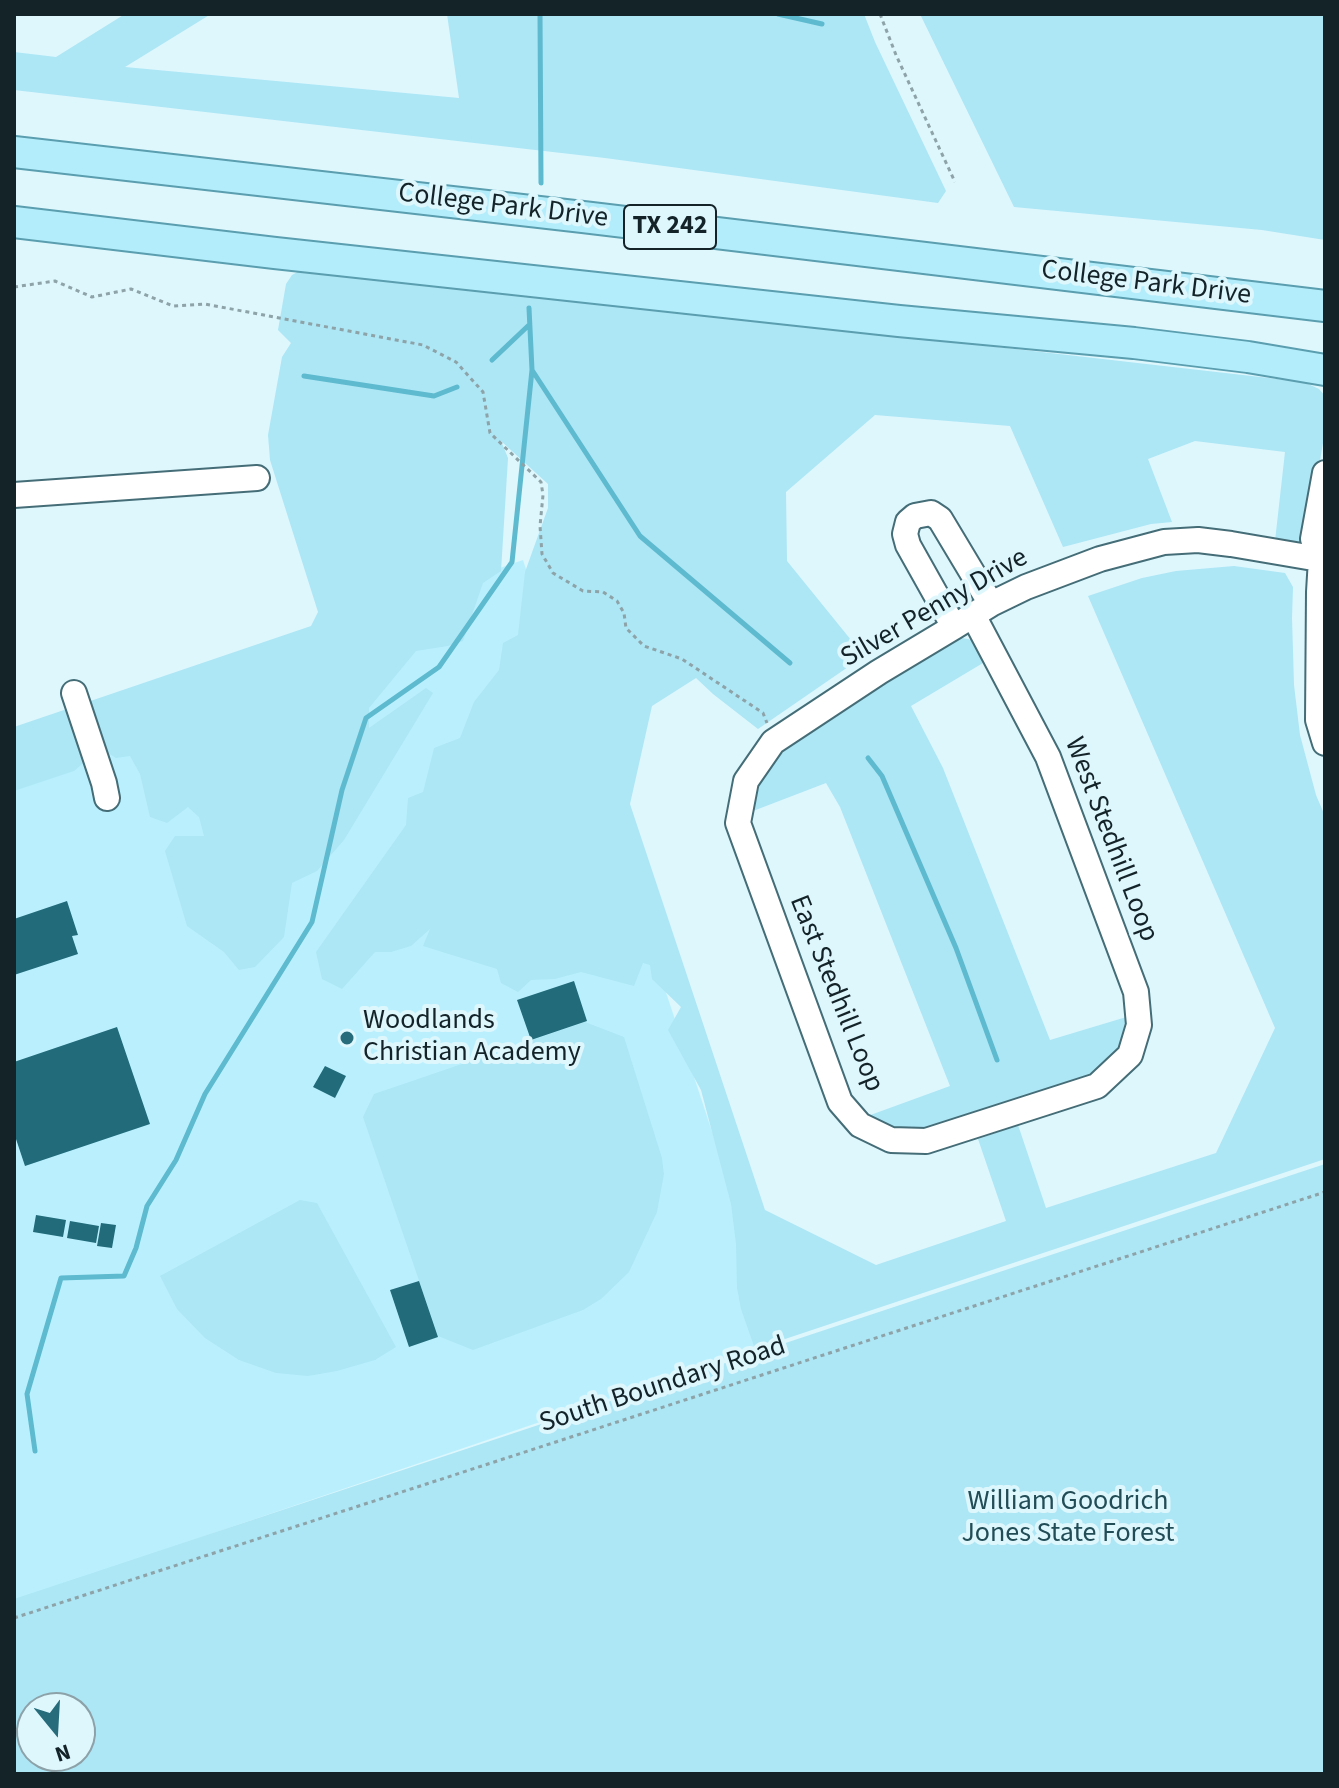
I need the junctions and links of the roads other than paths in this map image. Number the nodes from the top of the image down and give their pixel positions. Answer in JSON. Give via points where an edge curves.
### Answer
{"nodes":[{"id":1,"x":14,"y":152,"type":"edge"},
{"id":2,"x":14,"y":222,"type":"edge"},
{"id":3,"x":1325,"y":306,"type":"edge"},
{"id":4,"x":1325,"y":370,"type":"edge"},
{"id":5,"x":1325,"y":473,"type":"edge"},
{"id":6,"x":257,"y":478,"type":"dead end"},
{"id":7,"x":14,"y":495,"type":"edge"},
{"id":8,"x":1324,"y":558,"type":"edge"},
{"id":9,"x":973,"y":615,"type":"junction"},
{"id":10,"x":74,"y":693,"type":"dead end"},
{"id":11,"x":773,"y":742,"type":"joint"},
{"id":12,"x":1325,"y":743,"type":"edge"},
{"id":13,"x":107,"y":798,"type":"dead end"},
{"id":14,"x":1097,"y":1086,"type":"joint"}],
"edges":[{"from":1,"to":3,"type":"main road","name":"College Park Drive","number":"TX 242"},
{"from":2,"to":4,"type":"main road","number":"TX 242","via":[[1134,343]]},
{"from":5,"to":8,"type":"street","via":[[1313,539]]},
{"from":6,"to":7,"type":"street"},
{"from":8,"to":9,"type":"street","name":"Silver Penny Drive","via":[[1198,540],[1164,542],[1075,568]]},
{"from":8,"to":12,"type":"street","via":[[1318,720]]},
{"from":9,"to":11,"type":"street","name":"Silver Penny Drive"},
{"from":9,"to":14,"type":"street","name":"West Stedhill Loop","via":[[1048,757],[1136,992],[1139,1025],[1130,1055]]},
{"from":10,"to":13,"type":"street"},
{"from":11,"to":14,"type":"street","name":"East Stedhill Loop","via":[[746,781],[738,823],[840,1102],[860,1125],[891,1140],[926,1141]]}]}
